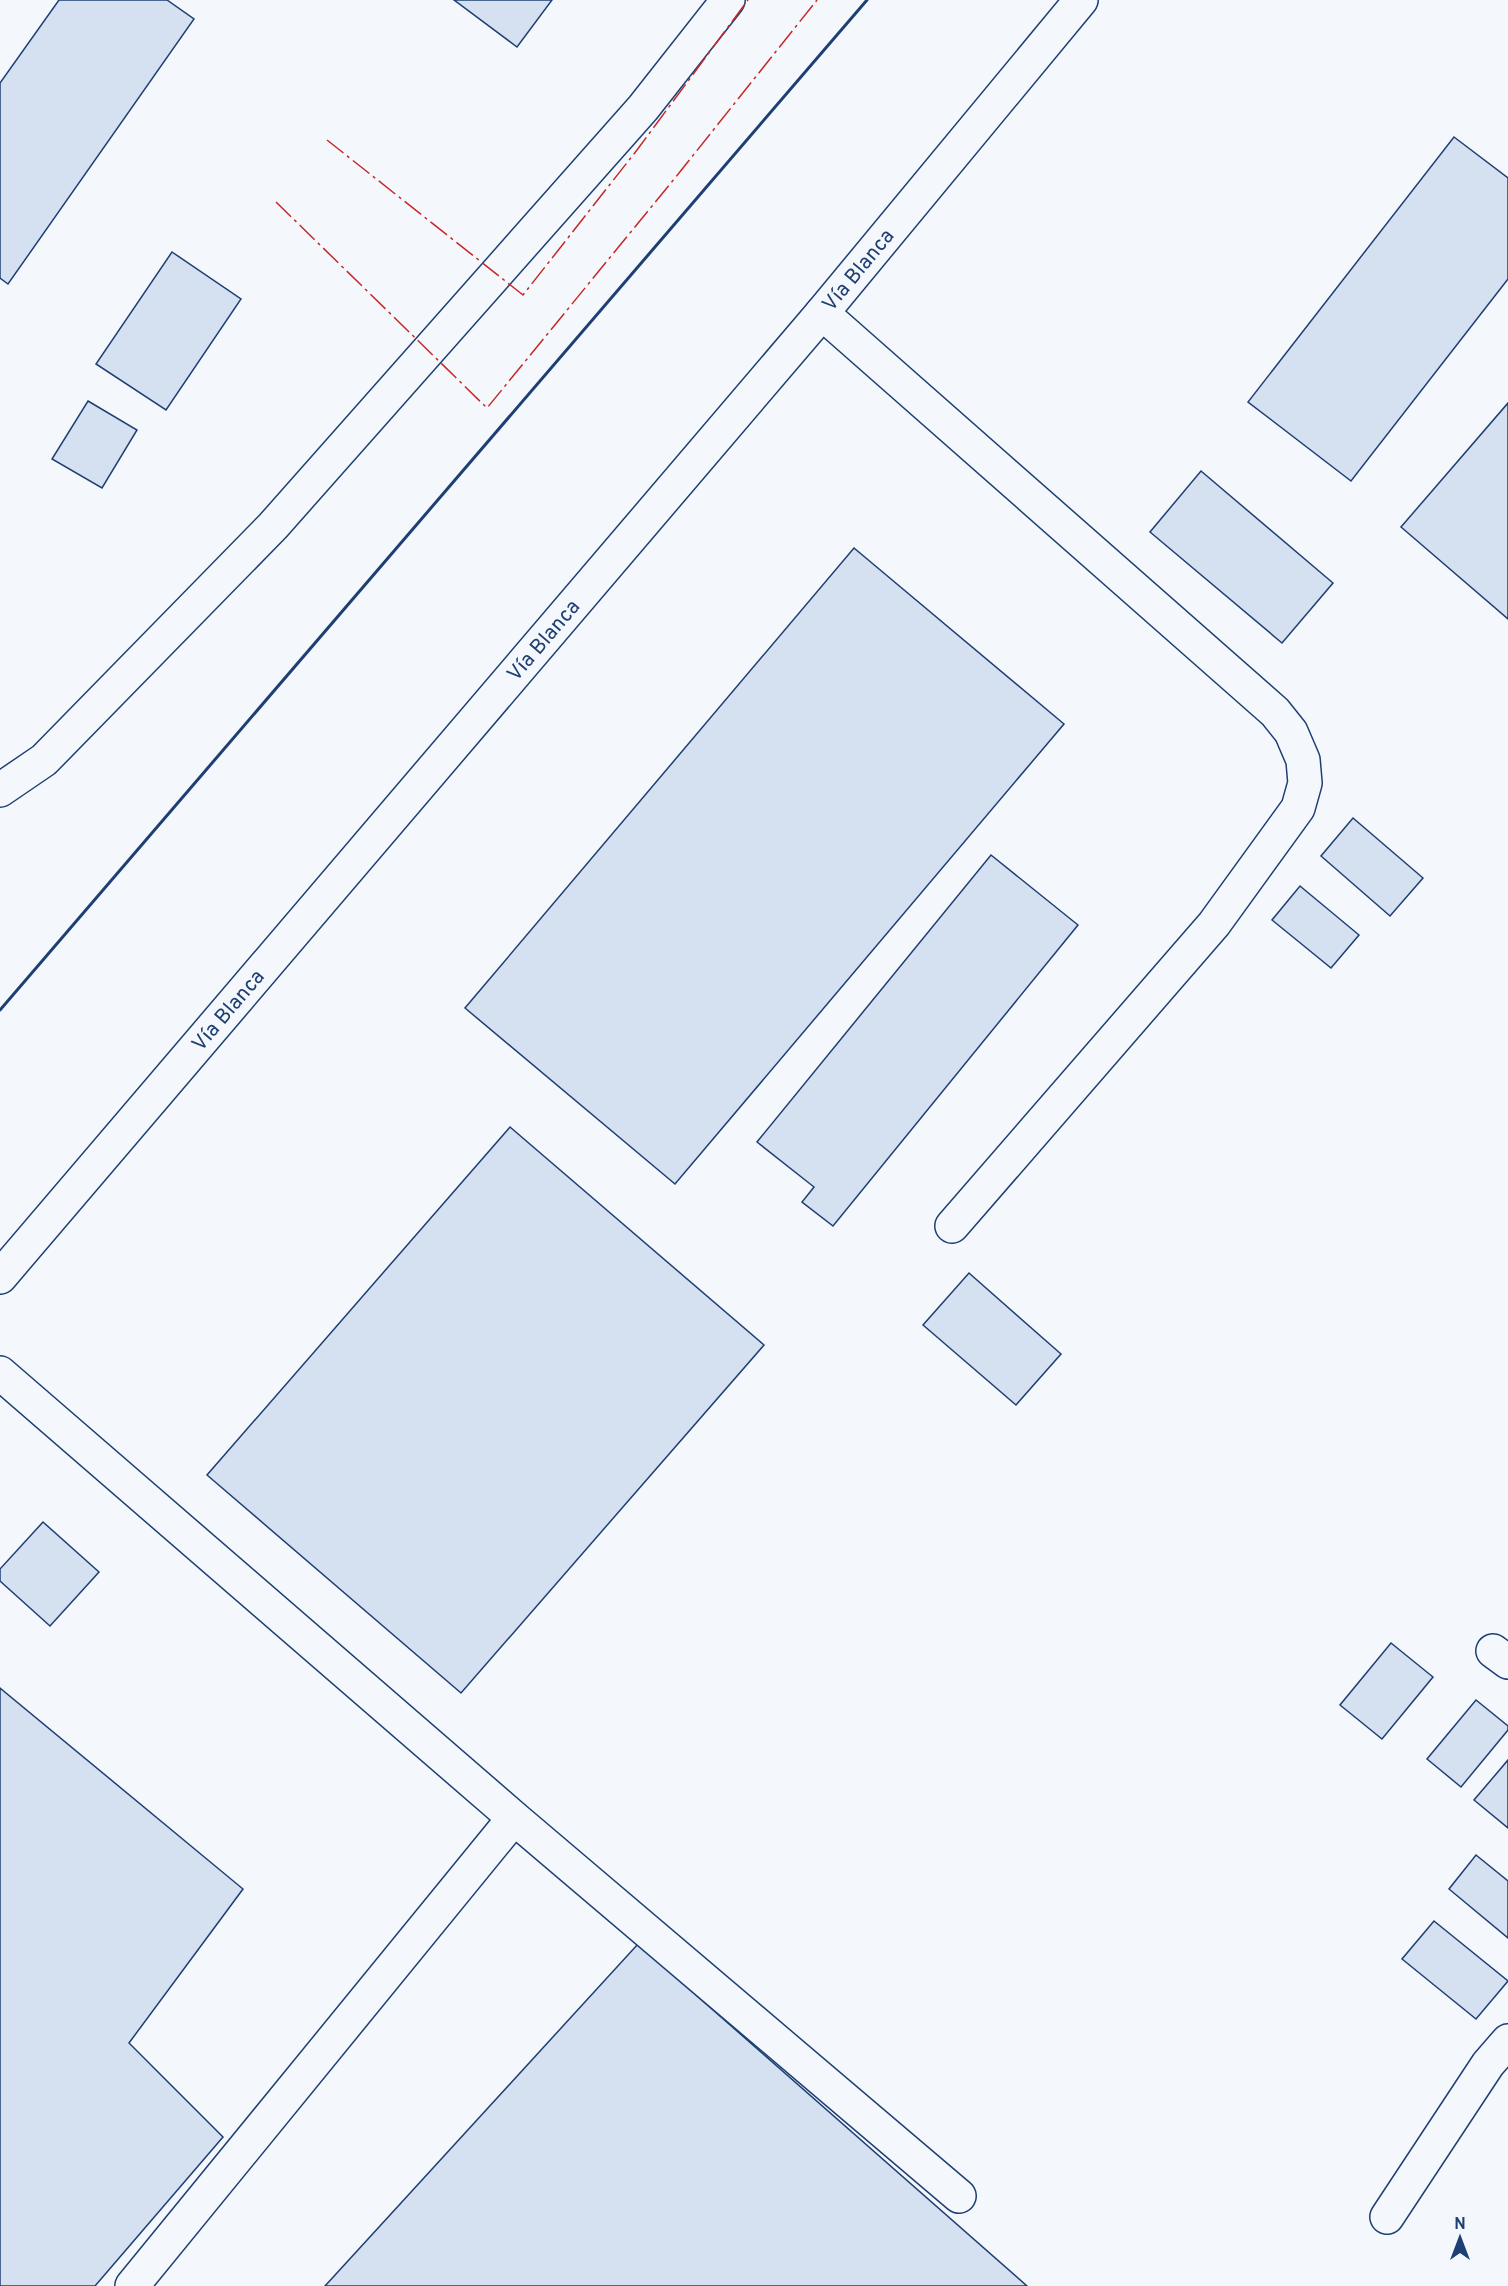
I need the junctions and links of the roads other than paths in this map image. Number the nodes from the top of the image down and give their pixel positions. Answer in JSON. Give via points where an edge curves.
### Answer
{"nodes":[{"id":1,"x":728,"y":0,"type":"edge"},
{"id":2,"x":1081,"y":0,"type":"edge"},
{"id":3,"x":822,"y":313,"type":"junction"},
{"id":4,"x":0,"y":790,"type":"edge"},
{"id":5,"x":952,"y":1226,"type":"dead end"},
{"id":6,"x":0,"y":1276,"type":"edge"},
{"id":7,"x":0,"y":1373,"type":"edge"},
{"id":8,"x":514,"y":1818,"type":"junction"},
{"id":9,"x":1508,"y":2041,"type":"edge"},
{"id":10,"x":958,"y":2196,"type":"dead end"},
{"id":11,"x":1387,"y":2217,"type":"dead end"},
{"id":12,"x":132,"y":2286,"type":"edge"}],
"edges":[{"from":1,"to":4,"type":"main road","via":[[643,108],[273,526],[44,760]]},
{"from":2,"to":3,"type":"main road","name":"Vía Blanca"},
{"from":3,"to":5,"type":"main road","via":[[1275,712],[1291,732],[1303,759],[1305,783],[1298,808],[1214,924]]},
{"from":3,"to":6,"type":"main road","name":"Vía Blanca"},
{"from":7,"to":8,"type":"main road"},
{"from":8,"to":10,"type":"main road"},
{"from":8,"to":12,"type":"main road"},
{"from":9,"to":11,"type":"main road","via":[[1488,2064]]}]}
